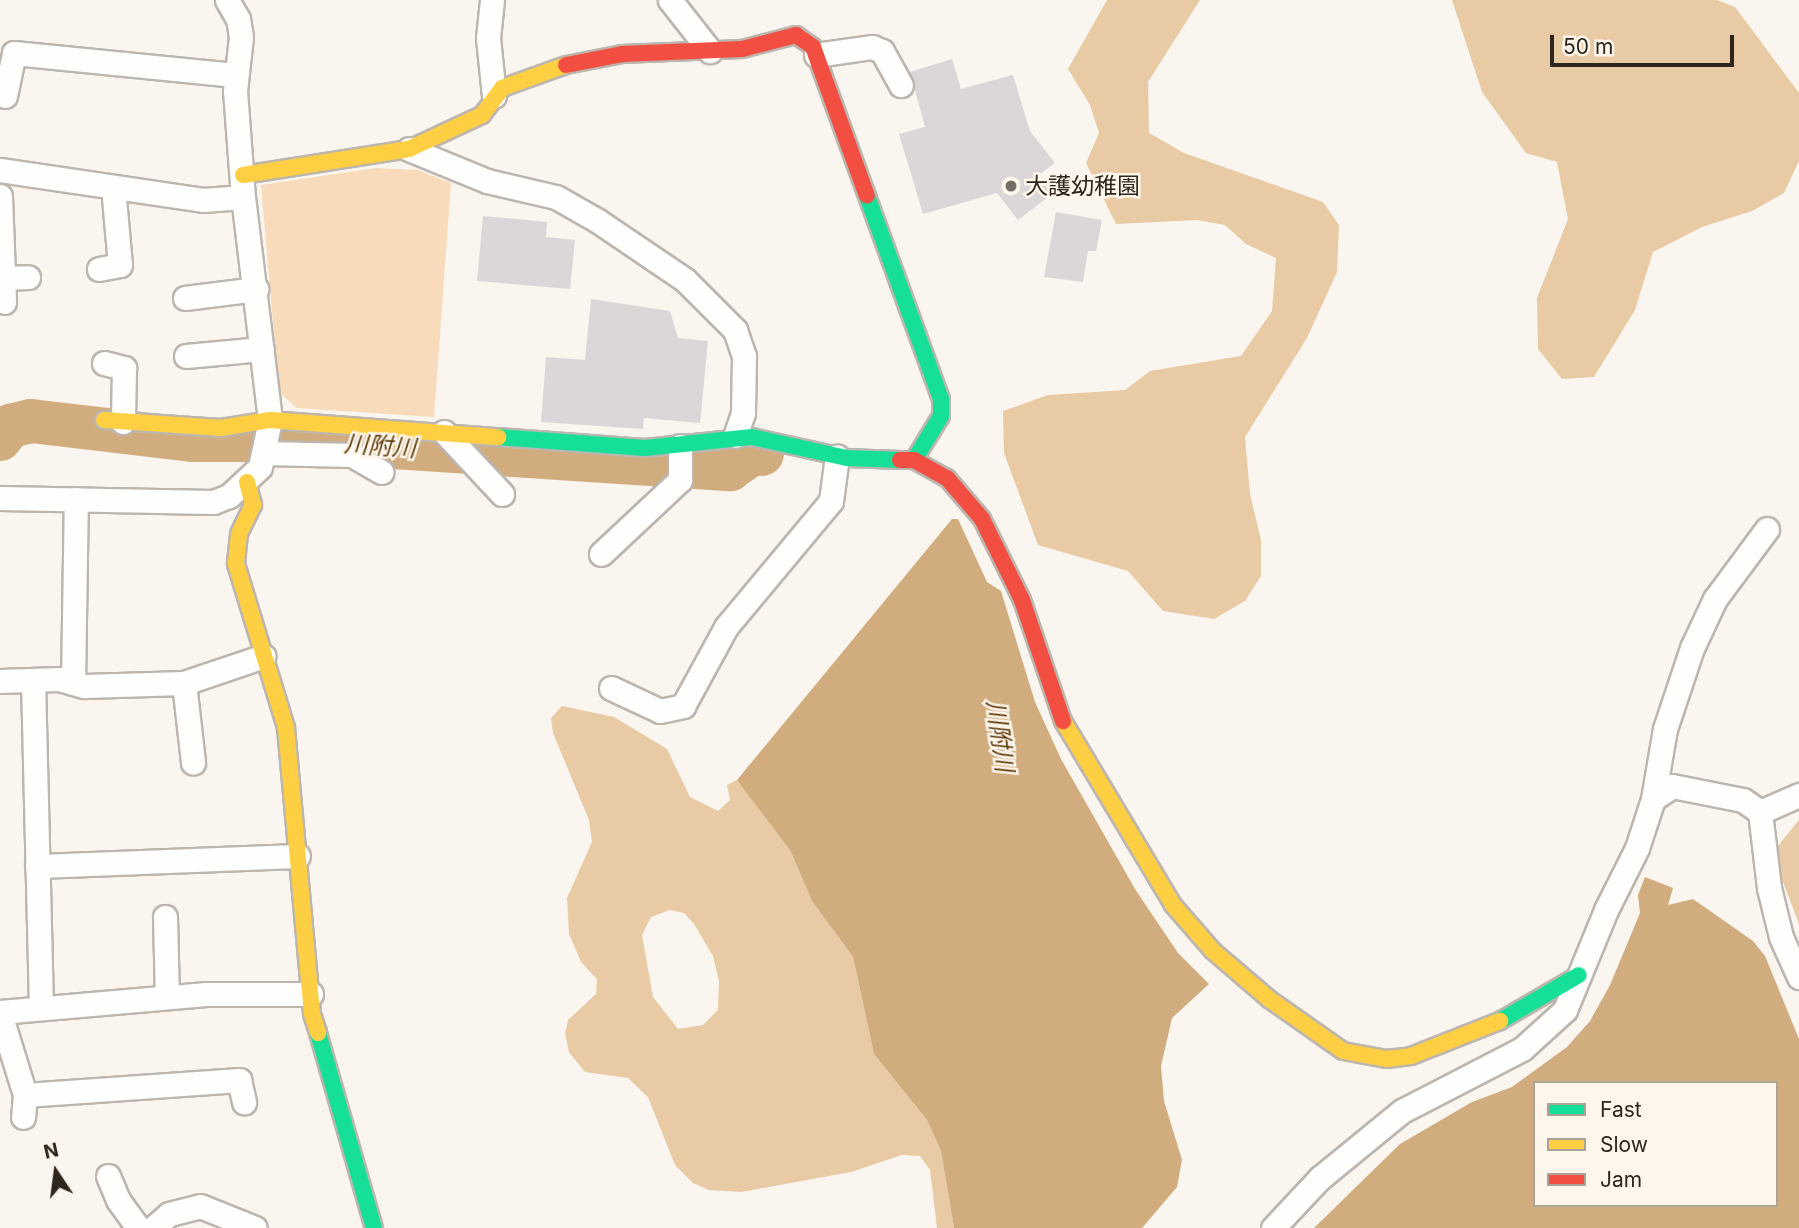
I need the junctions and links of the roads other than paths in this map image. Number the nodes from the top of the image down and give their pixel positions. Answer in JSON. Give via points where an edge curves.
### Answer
{"nodes":[{"id":1,"x":227,"y":0,"type":"edge"},
{"id":2,"x":492,"y":0,"type":"edge"},
{"id":3,"x":670,"y":0,"type":"edge"},
{"id":4,"x":710,"y":51,"type":"junction"},
{"id":5,"x":816,"y":55,"type":"junction"},
{"id":6,"x":235,"y":75,"type":"junction"},
{"id":7,"x":901,"y":85,"type":"dead end"},
{"id":8,"x":5,"y":96,"type":"dead end"},
{"id":9,"x":494,"y":96,"type":"junction"},
{"id":10,"x":409,"y":149,"type":"junction"},
{"id":11,"x":0,"y":170,"type":"edge"},
{"id":12,"x":243,"y":186,"type":"junction"},
{"id":13,"x":113,"y":187,"type":"junction"},
{"id":14,"x":0,"y":196,"type":"edge"},
{"id":15,"x":99,"y":269,"type":"dead end"},
{"id":16,"x":28,"y":277,"type":"dead end"},
{"id":17,"x":3,"y":278,"type":"junction"},
{"id":18,"x":256,"y":289,"type":"junction"},
{"id":19,"x":186,"y":298,"type":"dead end"},
{"id":20,"x":4,"y":302,"type":"dead end"},
{"id":21,"x":262,"y":349,"type":"junction"},
{"id":22,"x":186,"y":356,"type":"dead end"},
{"id":23,"x":104,"y":363,"type":"dead end"},
{"id":24,"x":113,"y":421,"type":"joint"},
{"id":25,"x":267,"y":437,"type":"junction"},
{"id":26,"x":743,"y":437,"type":"junction"},
{"id":27,"x":455,"y":445,"type":"junction"},
{"id":28,"x":837,"y":456,"type":"junction"},
{"id":29,"x":681,"y":459,"type":"junction"},
{"id":30,"x":914,"y":460,"type":"junction"},
{"id":31,"x":382,"y":472,"type":"dead end"},
{"id":32,"x":247,"y":482,"type":"junction"},
{"id":33,"x":502,"y":495,"type":"dead end"},
{"id":34,"x":0,"y":498,"type":"edge"},
{"id":35,"x":76,"y":499,"type":"junction"},
{"id":36,"x":1767,"y":529,"type":"dead end"},
{"id":37,"x":601,"y":554,"type":"dead end"},
{"id":38,"x":264,"y":656,"type":"junction"},
{"id":39,"x":33,"y":680,"type":"junction"},
{"id":40,"x":0,"y":681,"type":"edge"},
{"id":41,"x":74,"y":683,"type":"junction"},
{"id":42,"x":184,"y":683,"type":"junction"},
{"id":43,"x":611,"y":688,"type":"dead end"},
{"id":44,"x":193,"y":762,"type":"dead end"},
{"id":45,"x":1799,"y":794,"type":"edge"},
{"id":46,"x":1653,"y":799,"type":"junction"},
{"id":47,"x":1760,"y":812,"type":"junction"},
{"id":48,"x":298,"y":856,"type":"junction"},
{"id":49,"x":37,"y":866,"type":"junction"},
{"id":50,"x":165,"y":917,"type":"dead end"},
{"id":51,"x":1578,"y":975,"type":"junction"},
{"id":52,"x":1799,"y":977,"type":"edge"},
{"id":53,"x":310,"y":994,"type":"junction"},
{"id":54,"x":167,"y":997,"type":"junction"},
{"id":55,"x":41,"y":1007,"type":"junction"},
{"id":56,"x":0,"y":1013,"type":"edge"},
{"id":57,"x":244,"y":1102,"type":"dead end"},
{"id":58,"x":108,"y":1176,"type":"dead end"},
{"id":59,"x":138,"y":1228,"type":"edge"},
{"id":60,"x":153,"y":1228,"type":"edge"},
{"id":61,"x":255,"y":1228,"type":"edge"},
{"id":62,"x":373,"y":1228,"type":"edge"},
{"id":63,"x":1273,"y":1228,"type":"edge"}],
"edges":[{"from":1,"to":6,"type":"street","via":[[238,19],[241,37]]},
{"from":2,"to":9,"type":"street","via":[[488,38]]},
{"from":3,"to":4,"type":"street"},
{"from":4,"to":5,"type":"street","via":[[742,49],[796,34],[807,39]]},
{"from":4,"to":9,"type":"street","via":[[622,54],[546,69]]},
{"from":5,"to":7,"type":"street","via":[[872,47],[881,51]]},
{"from":5,"to":30,"type":"street","via":[[941,399],[935,427]]},
{"from":6,"to":8,"type":"street","via":[[14,53]]},
{"from":6,"to":12,"type":"street"},
{"from":9,"to":10,"type":"street","via":[[482,116]]},
{"from":10,"to":12,"type":"street"},
{"from":10,"to":26,"type":"street","via":[[487,181],[556,197],[685,280],[735,330],[744,356]]},
{"from":11,"to":13,"type":"street"},
{"from":12,"to":13,"type":"street","via":[[203,200]]},
{"from":12,"to":18,"type":"street"},
{"from":13,"to":15,"type":"street","via":[[120,265]]},
{"from":14,"to":17,"type":"street"},
{"from":16,"to":17,"type":"street"},
{"from":17,"to":20,"type":"street"},
{"from":18,"to":19,"type":"street"},
{"from":18,"to":21,"type":"street"},
{"from":21,"to":22,"type":"street"},
{"from":21,"to":25,"type":"street"},
{"from":23,"to":24,"type":"street","via":[[124,368]]},
{"from":24,"to":25,"type":"street","via":[[222,428]]},
{"from":25,"to":27,"type":"street"},
{"from":25,"to":31,"type":"street","via":[[352,455]]},
{"from":25,"to":32,"type":"street"},
{"from":26,"to":28,"type":"street"},
{"from":26,"to":29,"type":"street"},
{"from":27,"to":29,"type":"street","via":[[645,448]]},
{"from":27,"to":33,"type":"street"},
{"from":28,"to":30,"type":"street"},
{"from":28,"to":43,"type":"street","via":[[831,501],[726,627],[683,706],[660,711]]},
{"from":29,"to":37,"type":"street"},
{"from":30,"to":51,"type":"street","via":[[947,478],[982,519],[1019,592],[1070,737],[1173,905],[1213,951],[1269,999],[1343,1051],[1387,1059],[1411,1056],[1516,1015]]},
{"from":32,"to":35,"type":"street","via":[[213,502]]},
{"from":32,"to":38,"type":"street","via":[[253,505],[239,534],[236,564]]},
{"from":34,"to":35,"type":"street"},
{"from":35,"to":41,"type":"street"},
{"from":36,"to":46,"type":"street","via":[[1715,599],[1692,648],[1665,729]]},
{"from":38,"to":42,"type":"street"},
{"from":38,"to":48,"type":"street","via":[[286,728]]},
{"from":39,"to":40,"type":"street"},
{"from":39,"to":41,"type":"street"},
{"from":39,"to":49,"type":"street"},
{"from":41,"to":42,"type":"street"},
{"from":42,"to":44,"type":"street"},
{"from":45,"to":47,"type":"street"},
{"from":46,"to":47,"type":"street","via":[[1672,786],[1743,800]]},
{"from":46,"to":51,"type":"street","via":[[1637,848]]},
{"from":47,"to":52,"type":"street","via":[[1769,888],[1781,937]]},
{"from":48,"to":49,"type":"street"},
{"from":48,"to":53,"type":"street"},
{"from":49,"to":55,"type":"street"},
{"from":50,"to":54,"type":"street"},
{"from":51,"to":63,"type":"street","via":[[1565,1010],[1548,1028],[1522,1049],[1402,1111],[1320,1178]]},
{"from":53,"to":54,"type":"street"},
{"from":53,"to":62,"type":"street"},
{"from":54,"to":55,"type":"street"},
{"from":55,"to":56,"type":"street"},
{"from":56,"to":57,"type":"street","via":[[24,1106],[239,1080]]},
{"from":58,"to":59,"type":"street"},
{"from":60,"to":61,"type":"street","via":[[169,1214],[201,1206]]}]}
